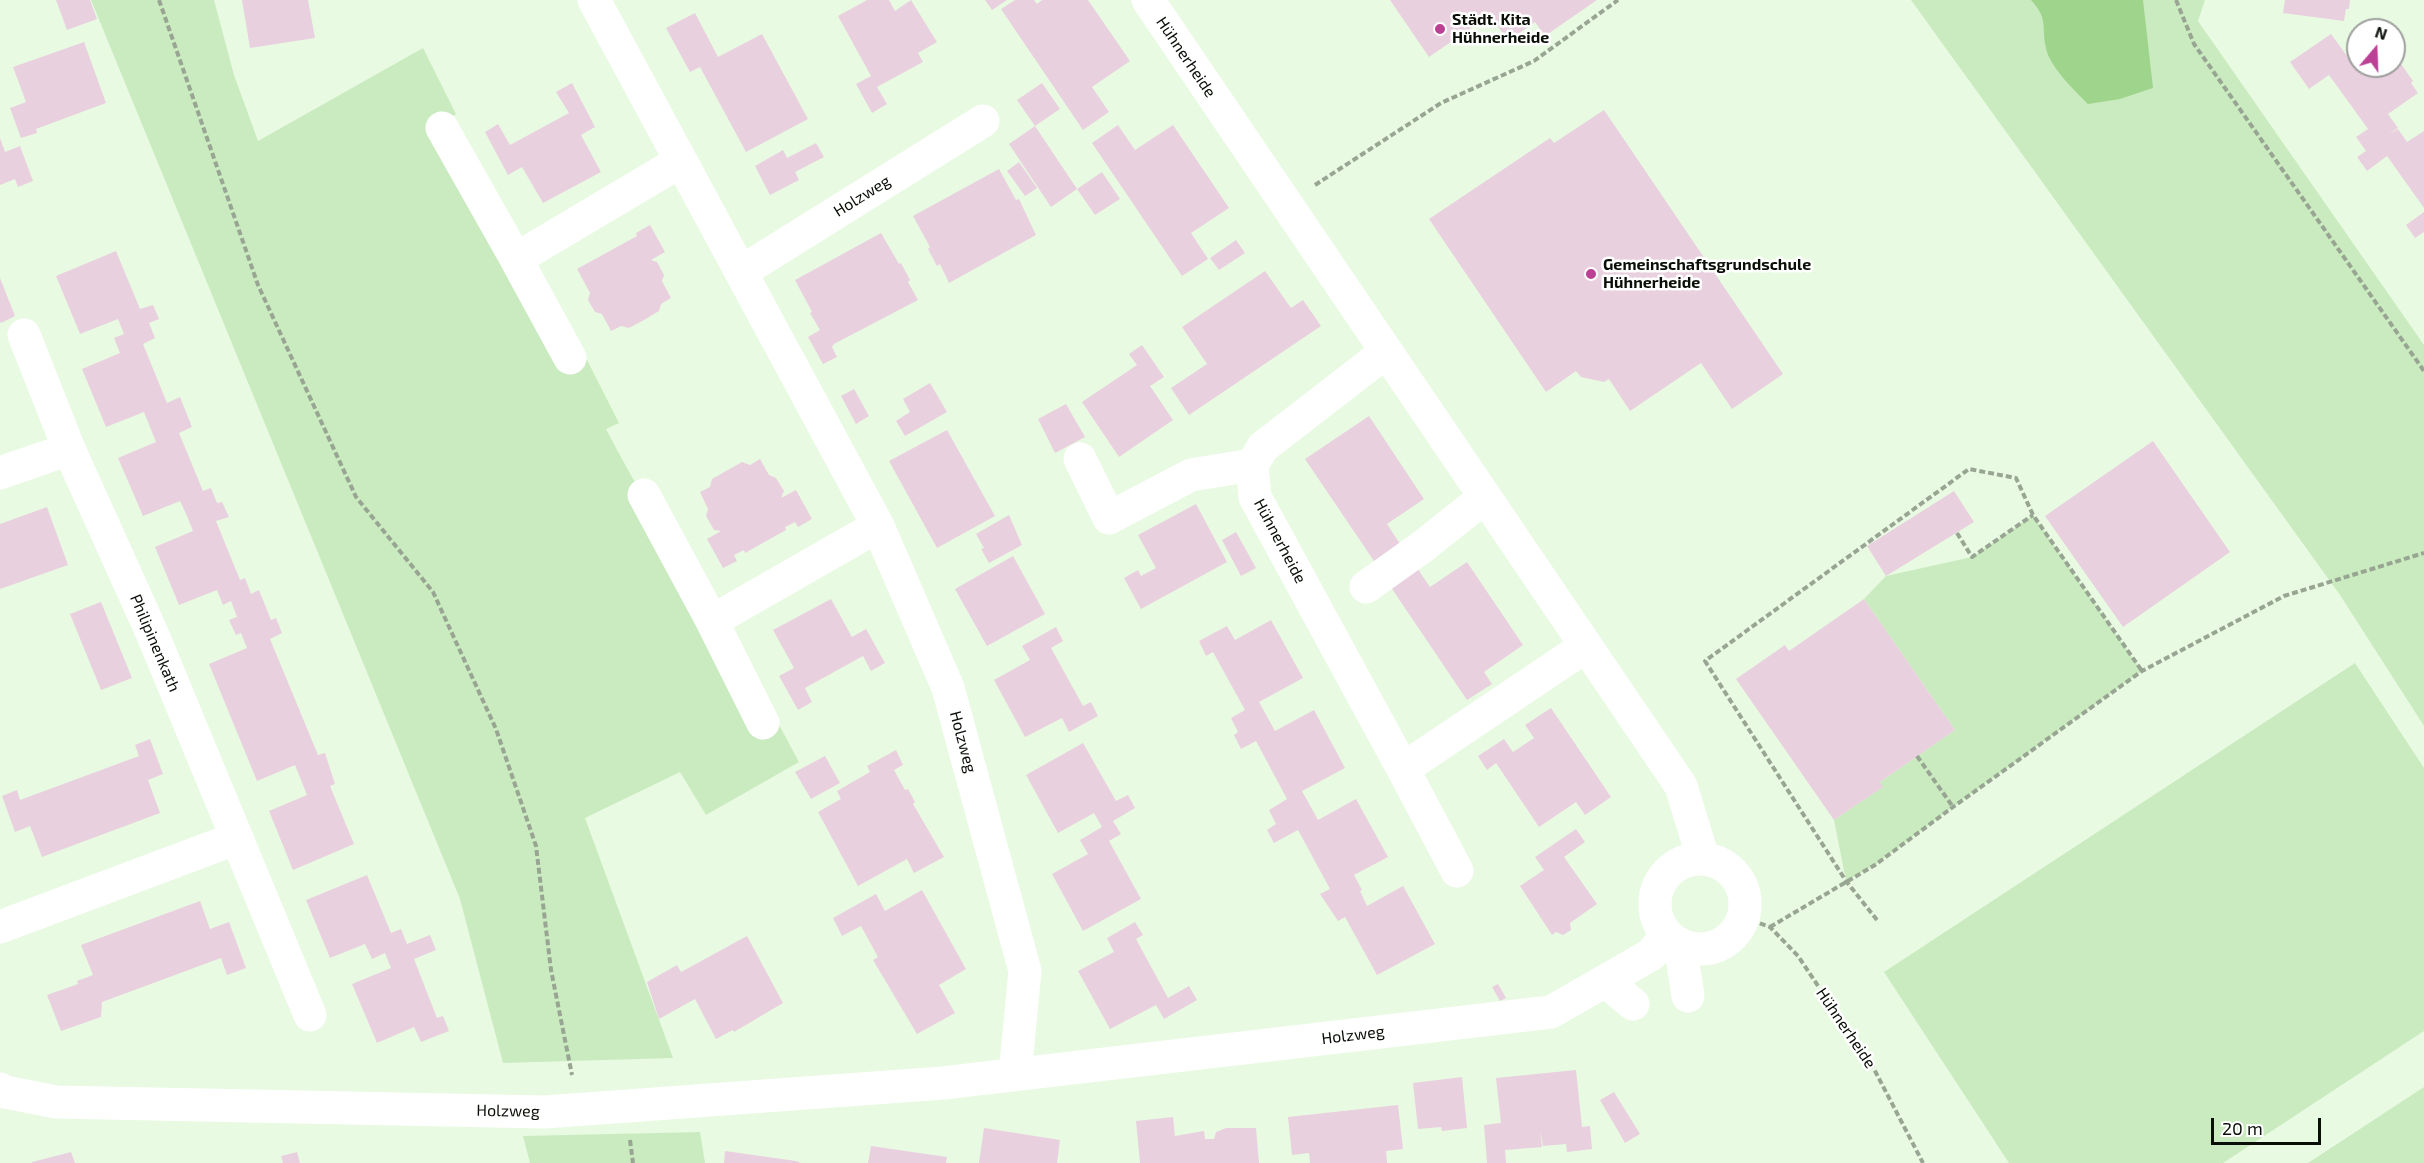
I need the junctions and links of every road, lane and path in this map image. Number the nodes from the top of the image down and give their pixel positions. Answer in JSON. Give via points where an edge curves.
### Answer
{"nodes":[{"id":1,"x":159,"y":0,"type":"edge"},
{"id":2,"x":594,"y":0,"type":"edge"},
{"id":3,"x":1148,"y":0,"type":"edge"},
{"id":4,"x":1618,"y":0,"type":"edge"},
{"id":5,"x":2176,"y":0,"type":"edge"},
{"id":6,"x":983,"y":121,"type":"dead end"},
{"id":7,"x":442,"y":128,"type":"dead end"},
{"id":8,"x":681,"y":161,"type":"junction"},
{"id":9,"x":1286,"y":204,"type":"junction"},
{"id":10,"x":516,"y":259,"type":"junction"},
{"id":11,"x":741,"y":272,"type":"junction"},
{"id":12,"x":24,"y":335,"type":"dead end"},
{"id":13,"x":1386,"y":352,"type":"junction"},
{"id":14,"x":570,"y":358,"type":"dead end"},
{"id":15,"x":2424,"y":371,"type":"edge"},
{"id":16,"x":69,"y":449,"type":"junction"},
{"id":17,"x":1080,"y":459,"type":"dead end"},
{"id":18,"x":1252,"y":465,"type":"junction"},
{"id":19,"x":0,"y":473,"type":"edge"},
{"id":20,"x":644,"y":495,"type":"dead end"},
{"id":21,"x":1485,"y":497,"type":"junction"},
{"id":22,"x":2033,"y":515,"type":"junction"},
{"id":23,"x":878,"y":526,"type":"junction"},
{"id":24,"x":1957,"y":533,"type":"dead end"},
{"id":25,"x":2424,"y":553,"type":"edge"},
{"id":26,"x":1366,"y":587,"type":"dead end"},
{"id":27,"x":712,"y":621,"type":"junction"},
{"id":28,"x":1586,"y":646,"type":"junction"},
{"id":29,"x":2142,"y":671,"type":"junction"},
{"id":30,"x":763,"y":723,"type":"dead end"},
{"id":31,"x":1917,"y":756,"type":"dead end"},
{"id":32,"x":1403,"y":769,"type":"junction"},
{"id":33,"x":1953,"y":807,"type":"junction"},
{"id":34,"x":237,"y":838,"type":"junction"},
{"id":35,"x":1703,"y":858,"type":"junction"},
{"id":36,"x":1457,"y":871,"type":"dead end"},
{"id":37,"x":1846,"y":881,"type":"junction"},
{"id":38,"x":1877,"y":920,"type":"dead end"},
{"id":39,"x":1756,"y":922,"type":"junction"},
{"id":40,"x":0,"y":927,"type":"edge"},
{"id":41,"x":1673,"y":939,"type":"junction"},
{"id":42,"x":1605,"y":981,"type":"junction"},
{"id":43,"x":1688,"y":996,"type":"dead end"},
{"id":44,"x":1633,"y":1004,"type":"dead end"},
{"id":45,"x":310,"y":1015,"type":"dead end"},
{"id":46,"x":1015,"y":1074,"type":"junction"},
{"id":47,"x":0,"y":1090,"type":"edge"},
{"id":48,"x":579,"y":1110,"type":"junction"},
{"id":49,"x":1923,"y":1163,"type":"edge"}],
"edges":[{"from":1,"to":48,"type":"path","via":[[258,285],[357,497],[433,592],[496,729],[536,846],[551,970]]},
{"from":2,"to":8,"type":"street","name":"Holzweg"},
{"from":3,"to":9,"type":"street","name":"Hühnerheide"},
{"from":4,"to":9,"type":"path","via":[[1534,61],[1441,103]]},
{"from":5,"to":15,"type":"path","via":[[2194,44]]},
{"from":6,"to":11,"type":"street","name":"Holzweg"},
{"from":7,"to":10,"type":"street"},
{"from":8,"to":10,"type":"street"},
{"from":8,"to":11,"type":"street","name":"Holzweg"},
{"from":9,"to":13,"type":"street","name":"Hühnerheide"},
{"from":10,"to":14,"type":"street"},
{"from":11,"to":23,"type":"street","name":"Holzweg"},
{"from":12,"to":16,"type":"street","name":"Philipinenkath"},
{"from":13,"to":18,"type":"street","via":[[1263,447]]},
{"from":13,"to":21,"type":"street","name":"Hühnerheide"},
{"from":16,"to":19,"type":"street"},
{"from":16,"to":34,"type":"street","name":"Philipinenkath","via":[[152,633]]},
{"from":17,"to":18,"type":"street","via":[[1109,518],[1191,475]]},
{"from":18,"to":32,"type":"street","name":"Hühnerheide","via":[[1255,497]]},
{"from":20,"to":27,"type":"street"},
{"from":21,"to":26,"type":"street"},
{"from":21,"to":28,"type":"street","name":"Hühnerheide"},
{"from":22,"to":24,"type":"path","via":[[1972,557]]},
{"from":22,"to":29,"type":"path"},
{"from":22,"to":37,"type":"path","via":[[2016,478],[1969,469],[1705,661]]},
{"from":23,"to":27,"type":"street"},
{"from":23,"to":46,"type":"street","name":"Holzweg","via":[[948,688],[1025,971]]},
{"from":25,"to":29,"type":"path","via":[[2284,596]]},
{"from":27,"to":30,"type":"street"},
{"from":28,"to":32,"type":"street"},
{"from":28,"to":35,"type":"street","name":"Hühnerheide","via":[[1681,786]]},
{"from":29,"to":33,"type":"path"},
{"from":31,"to":33,"type":"path"},
{"from":32,"to":36,"type":"street","name":"Hühnerheide"},
{"from":33,"to":37,"type":"path","via":[[1875,865]]},
{"from":34,"to":40,"type":"street"},
{"from":34,"to":45,"type":"street","name":"Philipinenkath"},
{"from":35,"to":39,"type":"street","via":[[1720,863],[1734,874]]},
{"from":35,"to":41,"type":"street","via":[[1685,861],[1670,870],[1659,884],[1657,918]]},
{"from":37,"to":38,"type":"path"},
{"from":37,"to":39,"type":"path"},
{"from":39,"to":41,"type":"street","via":[[1741,924],[1730,938],[1715,946],[1697,949]]},
{"from":39,"to":49,"type":"path","name":"Hühnerheide","via":[[1798,956],[1874,1069]]},
{"from":41,"to":42,"type":"street","name":"Holzweg"},
{"from":41,"to":43,"type":"street"},
{"from":42,"to":44,"type":"street"},
{"from":42,"to":46,"type":"street","name":"Holzweg","via":[[1551,1012]]},
{"from":46,"to":48,"type":"street","name":"Holzweg","via":[[943,1083]]},
{"from":47,"to":48,"type":"street","name":"Holzweg","via":[[56,1102]]}]}
